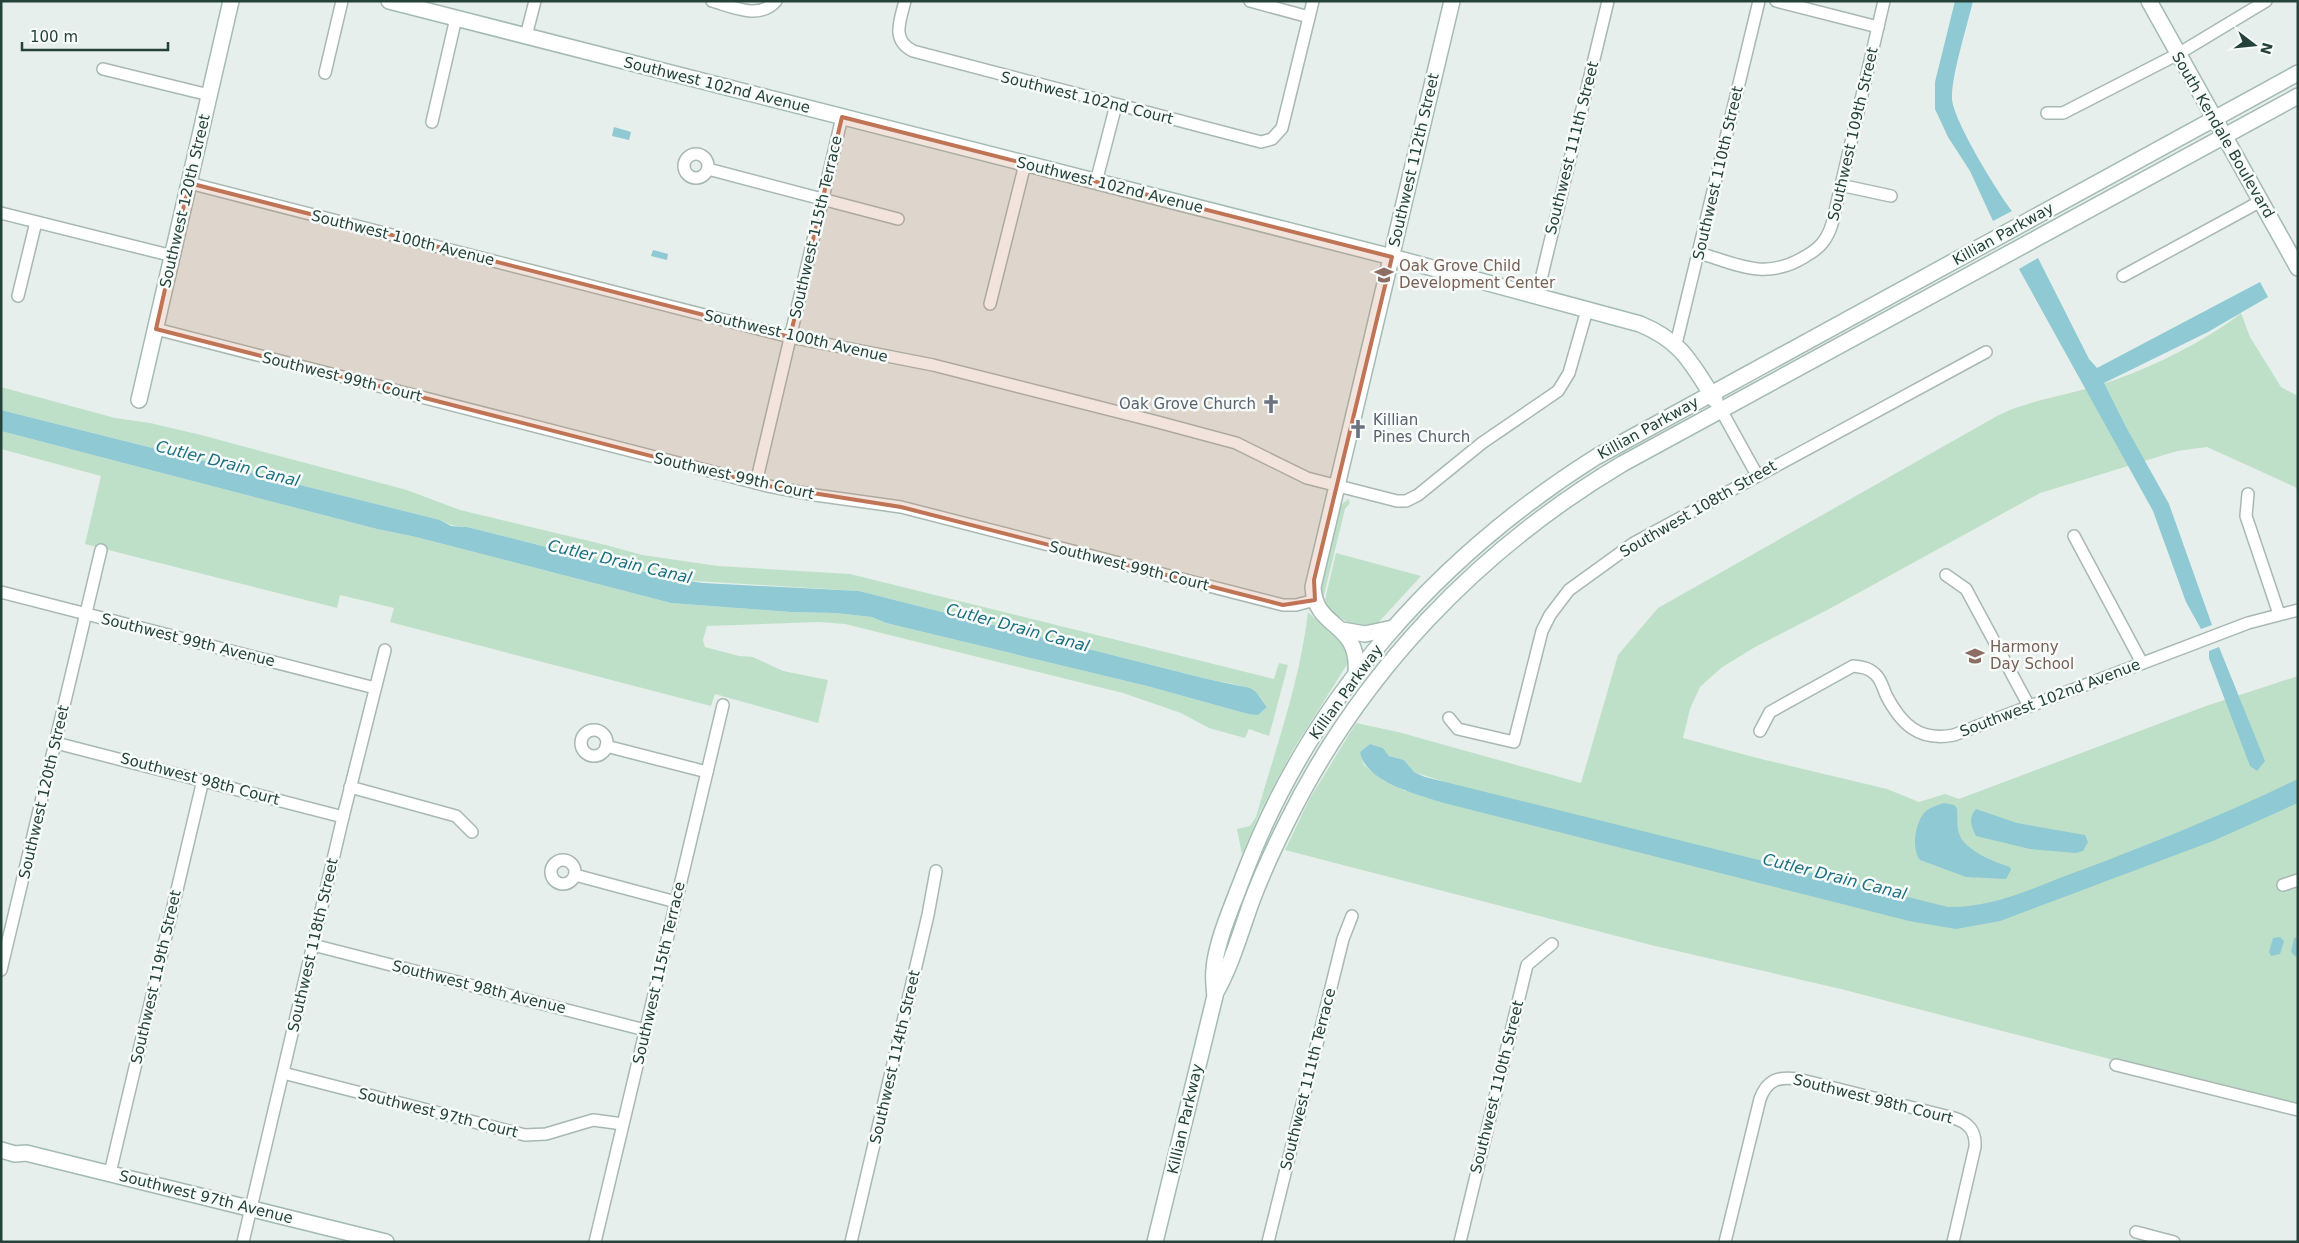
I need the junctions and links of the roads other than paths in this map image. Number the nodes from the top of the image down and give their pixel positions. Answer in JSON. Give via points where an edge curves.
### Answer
{"nodes":[{"id":1,"x":231,"y":1,"type":"edge"},
{"id":2,"x":342,"y":1,"type":"edge"},
{"id":3,"x":389,"y":1,"type":"edge"},
{"id":4,"x":535,"y":1,"type":"edge"},
{"id":5,"x":712,"y":1,"type":"edge"},
{"id":6,"x":905,"y":1,"type":"edge"},
{"id":7,"x":1250,"y":1,"type":"edge"},
{"id":8,"x":1313,"y":1,"type":"edge"},
{"id":9,"x":1452,"y":1,"type":"edge"},
{"id":10,"x":1608,"y":1,"type":"edge"},
{"id":11,"x":1759,"y":1,"type":"edge"},
{"id":12,"x":1776,"y":1,"type":"edge"},
{"id":13,"x":1884,"y":1,"type":"edge"},
{"id":14,"x":2149,"y":1,"type":"edge"},
{"id":15,"x":2266,"y":1,"type":"edge"},
{"id":16,"x":772,"y":5,"type":"edge"},
{"id":17,"x":1309,"y":17,"type":"junction"},
{"id":18,"x":456,"y":18,"type":"junction"},
{"id":19,"x":1878,"y":27,"type":"junction"},
{"id":20,"x":526,"y":36,"type":"junction"},
{"id":21,"x":2178,"y":54,"type":"junction"},
{"id":22,"x":104,"y":69,"type":"dead end"},
{"id":23,"x":325,"y":73,"type":"dead end"},
{"id":24,"x":2298,"y":73,"type":"edge"},
{"id":25,"x":209,"y":95,"type":"junction"},
{"id":26,"x":2298,"y":96,"type":"edge"},
{"id":27,"x":1116,"y":105,"type":"junction"},
{"id":28,"x":2047,"y":113,"type":"dead end"},
{"id":29,"x":842,"y":117,"type":"junction"},
{"id":30,"x":2214,"y":118,"type":"junction"},
{"id":31,"x":432,"y":122,"type":"dead end"},
{"id":32,"x":2225,"y":135,"type":"junction"},
{"id":33,"x":1025,"y":164,"type":"junction"},
{"id":34,"x":708,"y":169,"type":"dead end"},
{"id":35,"x":1096,"y":182,"type":"junction"},
{"id":36,"x":189,"y":183,"type":"junction"},
{"id":37,"x":1840,"y":185,"type":"junction"},
{"id":38,"x":1891,"y":196,"type":"dead end"},
{"id":39,"x":823,"y":199,"type":"junction"},
{"id":40,"x":2261,"y":200,"type":"junction"},
{"id":41,"x":1,"y":213,"type":"edge"},
{"id":42,"x":898,"y":219,"type":"dead end"},
{"id":43,"x":36,"y":222,"type":"junction"},
{"id":44,"x":1699,"y":253,"type":"junction"},
{"id":45,"x":173,"y":256,"type":"junction"},
{"id":46,"x":1392,"y":257,"type":"junction"},
{"id":47,"x":2298,"y":268,"type":"edge"},
{"id":48,"x":2123,"y":276,"type":"dead end"},
{"id":49,"x":18,"y":296,"type":"dead end"},
{"id":50,"x":1537,"y":296,"type":"junction"},
{"id":51,"x":990,"y":304,"type":"dead end"},
{"id":52,"x":1587,"y":310,"type":"junction"},
{"id":53,"x":156,"y":329,"type":"junction"},
{"id":54,"x":790,"y":337,"type":"junction"},
{"id":55,"x":1676,"y":344,"type":"junction"},
{"id":56,"x":1986,"y":352,"type":"dead end"},
{"id":57,"x":1710,"y":393,"type":"junction"},
{"id":58,"x":139,"y":400,"type":"dead end"},
{"id":59,"x":1721,"y":410,"type":"junction"},
{"id":60,"x":1757,"y":475,"type":"junction"},
{"id":61,"x":756,"y":483,"type":"junction"},
{"id":62,"x":1336,"y":486,"type":"junction"},
{"id":63,"x":2248,"y":494,"type":"dead end"},
{"id":64,"x":2074,"y":536,"type":"dead end"},
{"id":65,"x":101,"y":550,"type":"dead end"},
{"id":66,"x":1946,"y":575,"type":"dead end"},
{"id":67,"x":1,"y":592,"type":"edge"},
{"id":68,"x":1315,"y":600,"type":"junction"},
{"id":69,"x":2298,"y":610,"type":"edge"},
{"id":70,"x":86,"y":614,"type":"junction"},
{"id":71,"x":2279,"y":614,"type":"junction"},
{"id":72,"x":1393,"y":628,"type":"junction"},
{"id":73,"x":1342,"y":630,"type":"junction"},
{"id":74,"x":385,"y":650,"type":"dead end"},
{"id":75,"x":2142,"y":663,"type":"junction"},
{"id":76,"x":1356,"y":673,"type":"junction"},
{"id":77,"x":375,"y":688,"type":"junction"},
{"id":78,"x":723,"y":705,"type":"dead end"},
{"id":79,"x":2029,"y":706,"type":"junction"},
{"id":80,"x":1449,"y":718,"type":"dead end"},
{"id":81,"x":1760,"y":731,"type":"dead end"},
{"id":82,"x":56,"y":742,"type":"junction"},
{"id":83,"x":606,"y":746,"type":"dead end"},
{"id":84,"x":707,"y":772,"type":"junction"},
{"id":85,"x":203,"y":780,"type":"junction"},
{"id":86,"x":350,"y":787,"type":"junction"},
{"id":87,"x":343,"y":817,"type":"junction"},
{"id":88,"x":472,"y":832,"type":"dead end"},
{"id":89,"x":936,"y":871,"type":"dead end"},
{"id":90,"x":574,"y":875,"type":"dead end"},
{"id":91,"x":2298,"y":880,"type":"edge"},
{"id":92,"x":2283,"y":885,"type":"dead end"},
{"id":93,"x":676,"y":902,"type":"junction"},
{"id":94,"x":1352,"y":916,"type":"dead end"},
{"id":95,"x":1552,"y":944,"type":"dead end"},
{"id":96,"x":313,"y":945,"type":"junction"},
{"id":97,"x":1,"y":970,"type":"edge"},
{"id":98,"x":1215,"y":996,"type":"junction"},
{"id":99,"x":645,"y":1030,"type":"junction"},
{"id":100,"x":2116,"y":1064,"type":"dead end"},
{"id":101,"x":283,"y":1073,"type":"junction"},
{"id":102,"x":2298,"y":1110,"type":"edge"},
{"id":103,"x":623,"y":1124,"type":"junction"},
{"id":104,"x":1,"y":1142,"type":"edge"},
{"id":105,"x":1,"y":1150,"type":"edge"},
{"id":106,"x":26,"y":1153,"type":"junction"},
{"id":107,"x":110,"y":1173,"type":"junction"},
{"id":108,"x":252,"y":1207,"type":"junction"},
{"id":109,"x":2136,"y":1232,"type":"dead end"},
{"id":110,"x":244,"y":1242,"type":"edge"},
{"id":111,"x":386,"y":1242,"type":"edge"},
{"id":112,"x":595,"y":1242,"type":"edge"},
{"id":113,"x":851,"y":1242,"type":"edge"},
{"id":114,"x":1155,"y":1242,"type":"edge"},
{"id":115,"x":1268,"y":1242,"type":"edge"},
{"id":116,"x":1460,"y":1242,"type":"edge"},
{"id":117,"x":1725,"y":1242,"type":"edge"},
{"id":118,"x":1953,"y":1242,"type":"edge"},
{"id":119,"x":2174,"y":1242,"type":"edge"}],
"edges":[{"from":1,"to":25,"type":"street","name":"Southwest 120th Street"},
{"from":2,"to":23,"type":"street"},
{"from":3,"to":18,"type":"street","name":"Southwest 102nd Avenue"},
{"from":4,"to":20,"type":"street"},
{"from":5,"to":16,"type":"street","via":[[754,12]]},
{"from":6,"to":27,"type":"street","name":"Southwest 102nd Court","via":[[898,30],[903,46],[912,51]]},
{"from":7,"to":17,"type":"street"},
{"from":8,"to":17,"type":"street"},
{"from":9,"to":46,"type":"street","name":"Southwest 112th Street"},
{"from":10,"to":50,"type":"street","name":"Southwest 111th Street"},
{"from":11,"to":44,"type":"street","name":"Southwest 110th Street"},
{"from":12,"to":19,"type":"street"},
{"from":13,"to":19,"type":"street","name":"Southwest 109th Street"},
{"from":14,"to":21,"type":"street","name":"South Kendale Boulevard"},
{"from":15,"to":21,"type":"street"},
{"from":17,"to":27,"type":"street","name":"Southwest 102nd Court","via":[[1282,128],[1272,139],[1261,142]]},
{"from":18,"to":20,"type":"street","name":"Southwest 102nd Avenue"},
{"from":18,"to":31,"type":"street"},
{"from":19,"to":37,"type":"street","name":"Southwest 109th Street"},
{"from":20,"to":29,"type":"street","name":"Southwest 102nd Avenue"},
{"from":21,"to":28,"type":"street","via":[[2063,113]]},
{"from":21,"to":30,"type":"street","name":"South Kendale Boulevard"},
{"from":22,"to":25,"type":"street"},
{"from":24,"to":30,"type":"street","name":"Killian Parkway"},
{"from":25,"to":36,"type":"street","name":"Southwest 120th Street"},
{"from":26,"to":32,"type":"street","name":"Killian Parkway"},
{"from":27,"to":35,"type":"street"},
{"from":29,"to":33,"type":"street","name":"Southwest 102nd Avenue"},
{"from":29,"to":39,"type":"street","name":"Southwest 115th Terrace"},
{"from":30,"to":32,"type":"street","name":"South Kendale Boulevard"},
{"from":30,"to":57,"type":"street","name":"Killian Parkway"},
{"from":32,"to":40,"type":"street","name":"South Kendale Boulevard"},
{"from":32,"to":59,"type":"street","name":"Killian Parkway"},
{"from":33,"to":35,"type":"street","name":"Southwest 102nd Avenue"},
{"from":33,"to":51,"type":"street"},
{"from":34,"to":39,"type":"street"},
{"from":35,"to":46,"type":"street","name":"Southwest 102nd Avenue"},
{"from":36,"to":45,"type":"street","name":"Southwest 120th Street"},
{"from":36,"to":54,"type":"street","name":"Southwest 100th Avenue"},
{"from":37,"to":38,"type":"street"},
{"from":37,"to":44,"type":"street","name":"Southwest 109th Street","via":[[1827,237],[1819,248],[1785,267],[1763,271]]},
{"from":39,"to":42,"type":"street"},
{"from":39,"to":54,"type":"street","name":"Southwest 115th Terrace"},
{"from":40,"to":47,"type":"street","name":"South Kendale Boulevard"},
{"from":40,"to":48,"type":"street"},
{"from":41,"to":43,"type":"street"},
{"from":43,"to":45,"type":"street"},
{"from":43,"to":49,"type":"street"},
{"from":44,"to":55,"type":"street","name":"Southwest 110th Street"},
{"from":45,"to":53,"type":"street","name":"Southwest 120th Street"},
{"from":46,"to":50,"type":"street","name":"Southwest 102nd Avenue"},
{"from":46,"to":62,"type":"street","name":"Southwest 112th Street"},
{"from":50,"to":52,"type":"street","name":"Southwest 102nd Avenue"},
{"from":52,"to":55,"type":"street","name":"Southwest 102nd Avenue","via":[[1640,324]]},
{"from":52,"to":62,"type":"street","name":"Southwest 100th Avenue","via":[[1570,373],[1558,391],[1482,443],[1418,494],[1406,501],[1397,501]]},
{"from":53,"to":58,"type":"street","name":"Southwest 120th Street"},
{"from":53,"to":61,"type":"street","name":"Southwest 99th Court"},
{"from":54,"to":61,"type":"street","name":"Southwest 115th Terrace"},
{"from":54,"to":62,"type":"street","name":"Southwest 100th Avenue","via":[[932,365],[1228,441],[1250,449],[1290,472]]},
{"from":55,"to":57,"type":"street","name":"Southwest 102nd Avenue","via":[[1687,355]]},
{"from":56,"to":60,"type":"street","name":"Southwest 108th Street"},
{"from":57,"to":59,"type":"street","name":"Southwest 102nd Avenue"},
{"from":57,"to":72,"type":"street","name":"Killian Parkway","via":[[1596,457],[1529,502],[1441,576]]},
{"from":59,"to":60,"type":"street","name":"Southwest 102nd Avenue"},
{"from":59,"to":98,"type":"street","name":"Killian Parkway","via":[[1614,469],[1543,515],[1460,586],[1408,641],[1352,712],[1309,780],[1262,877],[1228,971]]},
{"from":60,"to":80,"type":"street","name":"Southwest 108th Street","via":[[1634,543],[1569,590],[1542,631],[1514,742],[1458,729]]},
{"from":61,"to":68,"type":"street","name":"Southwest 99th Court","via":[[901,507],[1283,605]]},
{"from":62,"to":68,"type":"street","name":"Southwest 112th Street","via":[[1314,580]]},
{"from":63,"to":71,"type":"street","via":[[2246,516]]},
{"from":64,"to":75,"type":"street"},
{"from":65,"to":70,"type":"street","name":"Southwest 120th Street"},
{"from":66,"to":79,"type":"street","via":[[1966,589]]},
{"from":67,"to":70,"type":"street","name":"Southwest 99th Avenue"},
{"from":68,"to":73,"type":"street","via":[[1324,615]]},
{"from":69,"to":71,"type":"street","name":"Southwest 102nd Avenue"},
{"from":70,"to":77,"type":"street","name":"Southwest 99th Avenue"},
{"from":70,"to":82,"type":"street","name":"Southwest 120th Street"},
{"from":71,"to":75,"type":"street","name":"Southwest 102nd Avenue"},
{"from":72,"to":73,"type":"street","via":[[1365,634]]},
{"from":72,"to":76,"type":"street","name":"Killian Parkway"},
{"from":73,"to":76,"type":"street","via":[[1355,649]]},
{"from":74,"to":77,"type":"street","name":"Southwest 118th Street"},
{"from":75,"to":79,"type":"street","name":"Southwest 102nd Avenue"},
{"from":76,"to":98,"type":"street","name":"Killian Parkway","via":[[1299,759],[1259,838],[1237,892],[1214,968]]},
{"from":77,"to":86,"type":"street","name":"Southwest 118th Street"},
{"from":78,"to":84,"type":"street","name":"Southwest 115th Terrace"},
{"from":79,"to":81,"type":"street","name":"Southwest 102nd Avenue","via":[[1954,734],[1924,734],[1900,718],[1875,674],[1854,666],[1770,712]]},
{"from":82,"to":85,"type":"street","name":"Southwest 98th Court"},
{"from":82,"to":97,"type":"street","name":"Southwest 120th Street"},
{"from":83,"to":84,"type":"street"},
{"from":84,"to":93,"type":"street","name":"Southwest 115th Terrace"},
{"from":85,"to":87,"type":"street","name":"Southwest 98th Court"},
{"from":85,"to":107,"type":"street","name":"Southwest 119th Street"},
{"from":86,"to":87,"type":"street","name":"Southwest 118th Street"},
{"from":86,"to":88,"type":"street","via":[[456,816]]},
{"from":87,"to":96,"type":"street","name":"Southwest 118th Street"},
{"from":89,"to":113,"type":"street","name":"Southwest 114th Street"},
{"from":90,"to":93,"type":"street"},
{"from":91,"to":92,"type":"street"},
{"from":93,"to":99,"type":"street","name":"Southwest 115th Terrace"},
{"from":94,"to":115,"type":"street","name":"Southwest 111th Terrace","via":[[1343,939]]},
{"from":95,"to":116,"type":"street","name":"Southwest 110th Street","via":[[1527,965]]},
{"from":96,"to":99,"type":"street","name":"Southwest 98th Avenue"},
{"from":96,"to":101,"type":"street","name":"Southwest 118th Street"},
{"from":98,"to":114,"type":"street","name":"Killian Parkway"},
{"from":99,"to":103,"type":"street","name":"Southwest 115th Terrace"},
{"from":100,"to":102,"type":"street"},
{"from":101,"to":103,"type":"street","name":"Southwest 97th Court","via":[[524,1135],[546,1134],[593,1120]]},
{"from":101,"to":108,"type":"street","name":"Southwest 118th Street"},
{"from":103,"to":112,"type":"street","name":"Southwest 115th Terrace"},
{"from":104,"to":106,"type":"street","name":"Southwest 97th Avenue"},
{"from":105,"to":106,"type":"street","name":"Southwest 97th Avenue"},
{"from":106,"to":107,"type":"street","name":"Southwest 97th Avenue"},
{"from":107,"to":108,"type":"street","name":"Southwest 97th Avenue"},
{"from":108,"to":110,"type":"street","name":"Southwest 118th Street"},
{"from":108,"to":111,"type":"street","name":"Southwest 97th Avenue"},
{"from":109,"to":119,"type":"street"},
{"from":117,"to":118,"type":"street","name":"Southwest 98th Court","via":[[1760,1099],[1766,1086],[1775,1079],[1798,1079],[1954,1118],[1969,1126],[1974,1132],[1975,1147]]}]}
